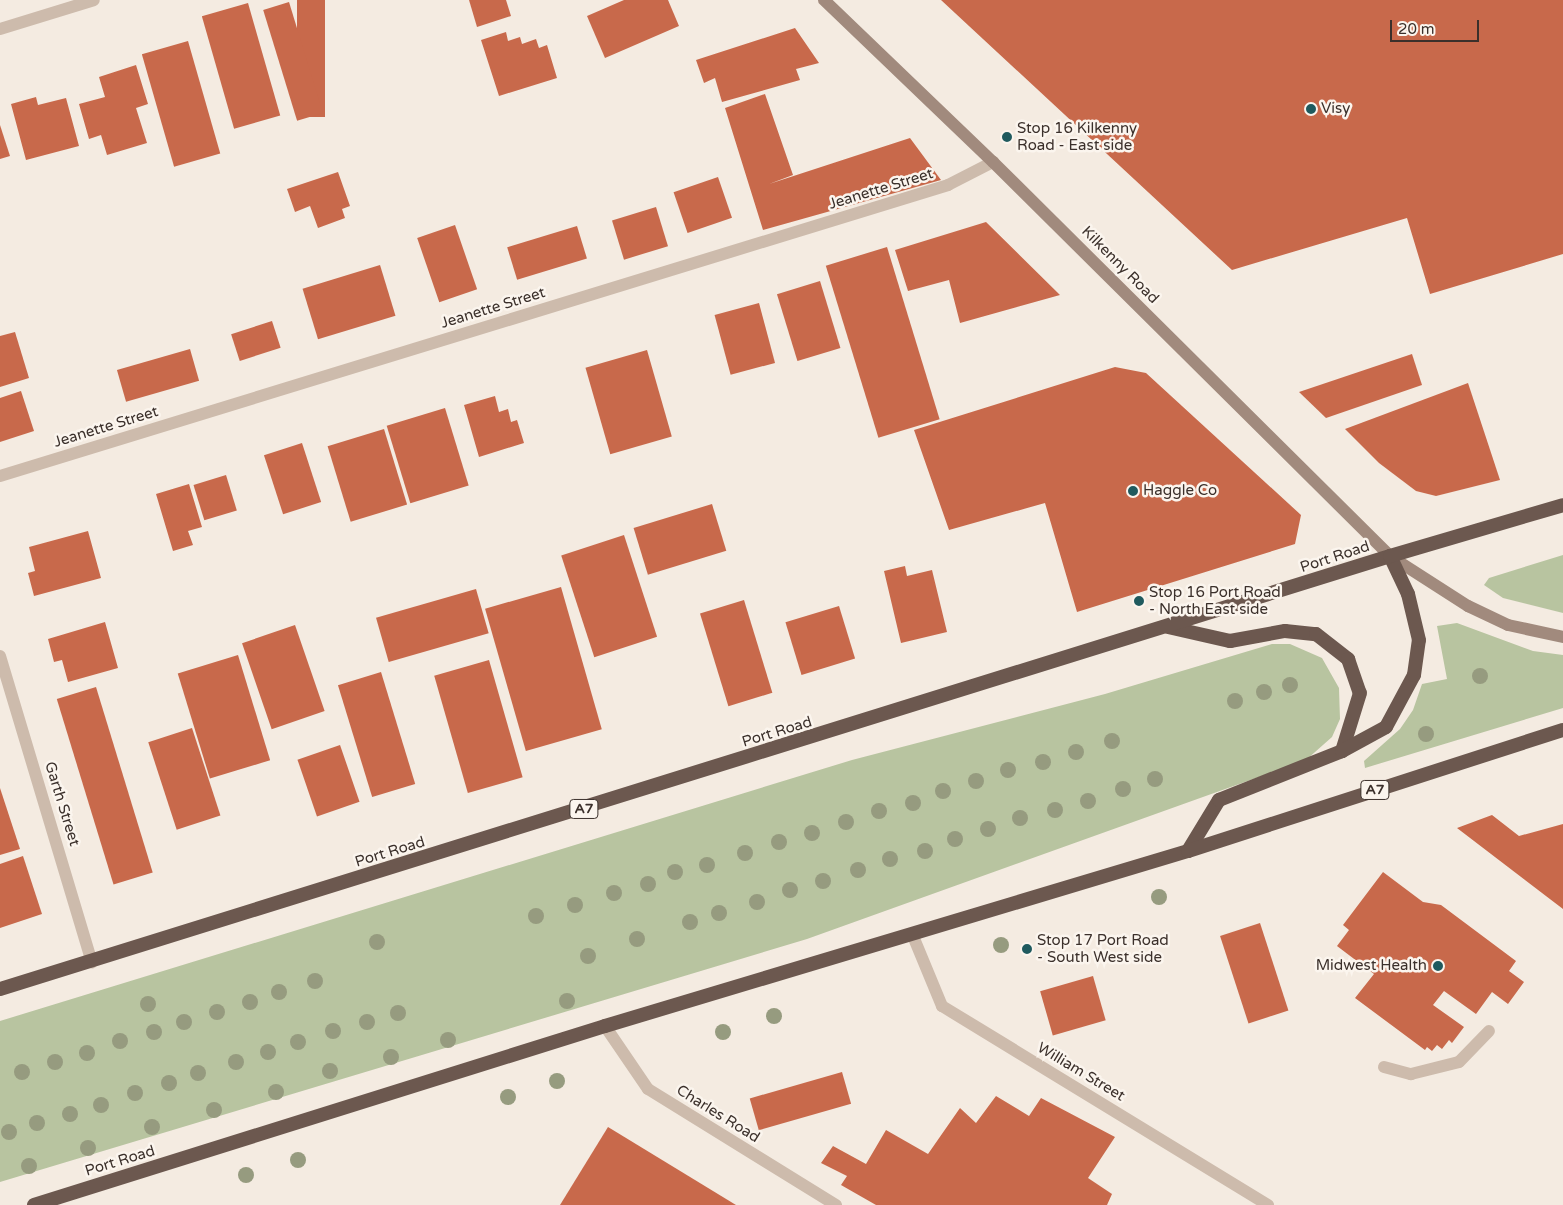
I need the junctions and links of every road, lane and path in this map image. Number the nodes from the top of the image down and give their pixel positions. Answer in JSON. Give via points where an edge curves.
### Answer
{"nodes":[{"id":1,"x":94,"y":0,"type":"edge"},
{"id":2,"x":824,"y":0,"type":"edge"},
{"id":3,"x":0,"y":29,"type":"edge"},
{"id":4,"x":993,"y":162,"type":"junction"},
{"id":5,"x":0,"y":476,"type":"edge"},
{"id":6,"x":1563,"y":505,"type":"edge"},
{"id":7,"x":1390,"y":556,"type":"junction"},
{"id":8,"x":1167,"y":627,"type":"junction"},
{"id":9,"x":1563,"y":637,"type":"edge"},
{"id":10,"x":0,"y":656,"type":"edge"},
{"id":11,"x":1563,"y":730,"type":"edge"},
{"id":12,"x":1342,"y":751,"type":"junction"},
{"id":13,"x":1188,"y":851,"type":"junction"},
{"id":14,"x":913,"y":936,"type":"junction"},
{"id":15,"x":92,"y":962,"type":"junction"},
{"id":16,"x":0,"y":989,"type":"edge"},
{"id":17,"x":605,"y":1026,"type":"junction"},
{"id":18,"x":1489,"y":1031,"type":"dead end"},
{"id":19,"x":1384,"y":1067,"type":"dead end"},
{"id":20,"x":34,"y":1205,"type":"edge"},
{"id":21,"x":836,"y":1205,"type":"edge"},
{"id":22,"x":1268,"y":1205,"type":"edge"}],
"edges":[{"from":1,"to":3,"type":"street"},
{"from":2,"to":4,"type":"main road","name":"Kilkenny Road"},
{"from":4,"to":5,"type":"street","name":"Jeanette Street","via":[[939,188]]},
{"from":4,"to":7,"type":"main road","name":"Kilkenny Road"},
{"from":6,"to":7,"type":"highway","name":"Port Road","number":"A7"},
{"from":7,"to":8,"type":"highway","name":"Port Road","number":"A7"},
{"from":7,"to":9,"type":"main road","name":"Kilkenny Road","via":[[1475,610],[1508,624]]},
{"from":7,"to":12,"type":"highway","via":[[1408,594],[1419,640],[1414,674],[1386,727]]},
{"from":8,"to":12,"type":"highway","via":[[1230,641],[1285,631],[1316,634],[1348,659],[1360,693]]},
{"from":8,"to":15,"type":"highway","name":"Port Road","number":"A7"},
{"from":10,"to":15,"type":"street","name":"Garth Street"},
{"from":11,"to":13,"type":"highway","name":"Port Road","number":"A7"},
{"from":12,"to":13,"type":"highway","via":[[1219,800]]},
{"from":13,"to":14,"type":"highway","name":"Port Road","number":"A7"},
{"from":14,"to":17,"type":"highway","name":"Port Road","number":"A7"},
{"from":14,"to":22,"type":"street","name":"William Street","via":[[942,1006]]},
{"from":15,"to":16,"type":"highway","name":"Port Road","number":"A7"},
{"from":17,"to":20,"type":"highway","name":"Port Road","number":"A7"},
{"from":17,"to":21,"type":"street","name":"Charles Road","via":[[648,1089]]},
{"from":18,"to":19,"type":"street","via":[[1459,1062],[1411,1074]]}]}
